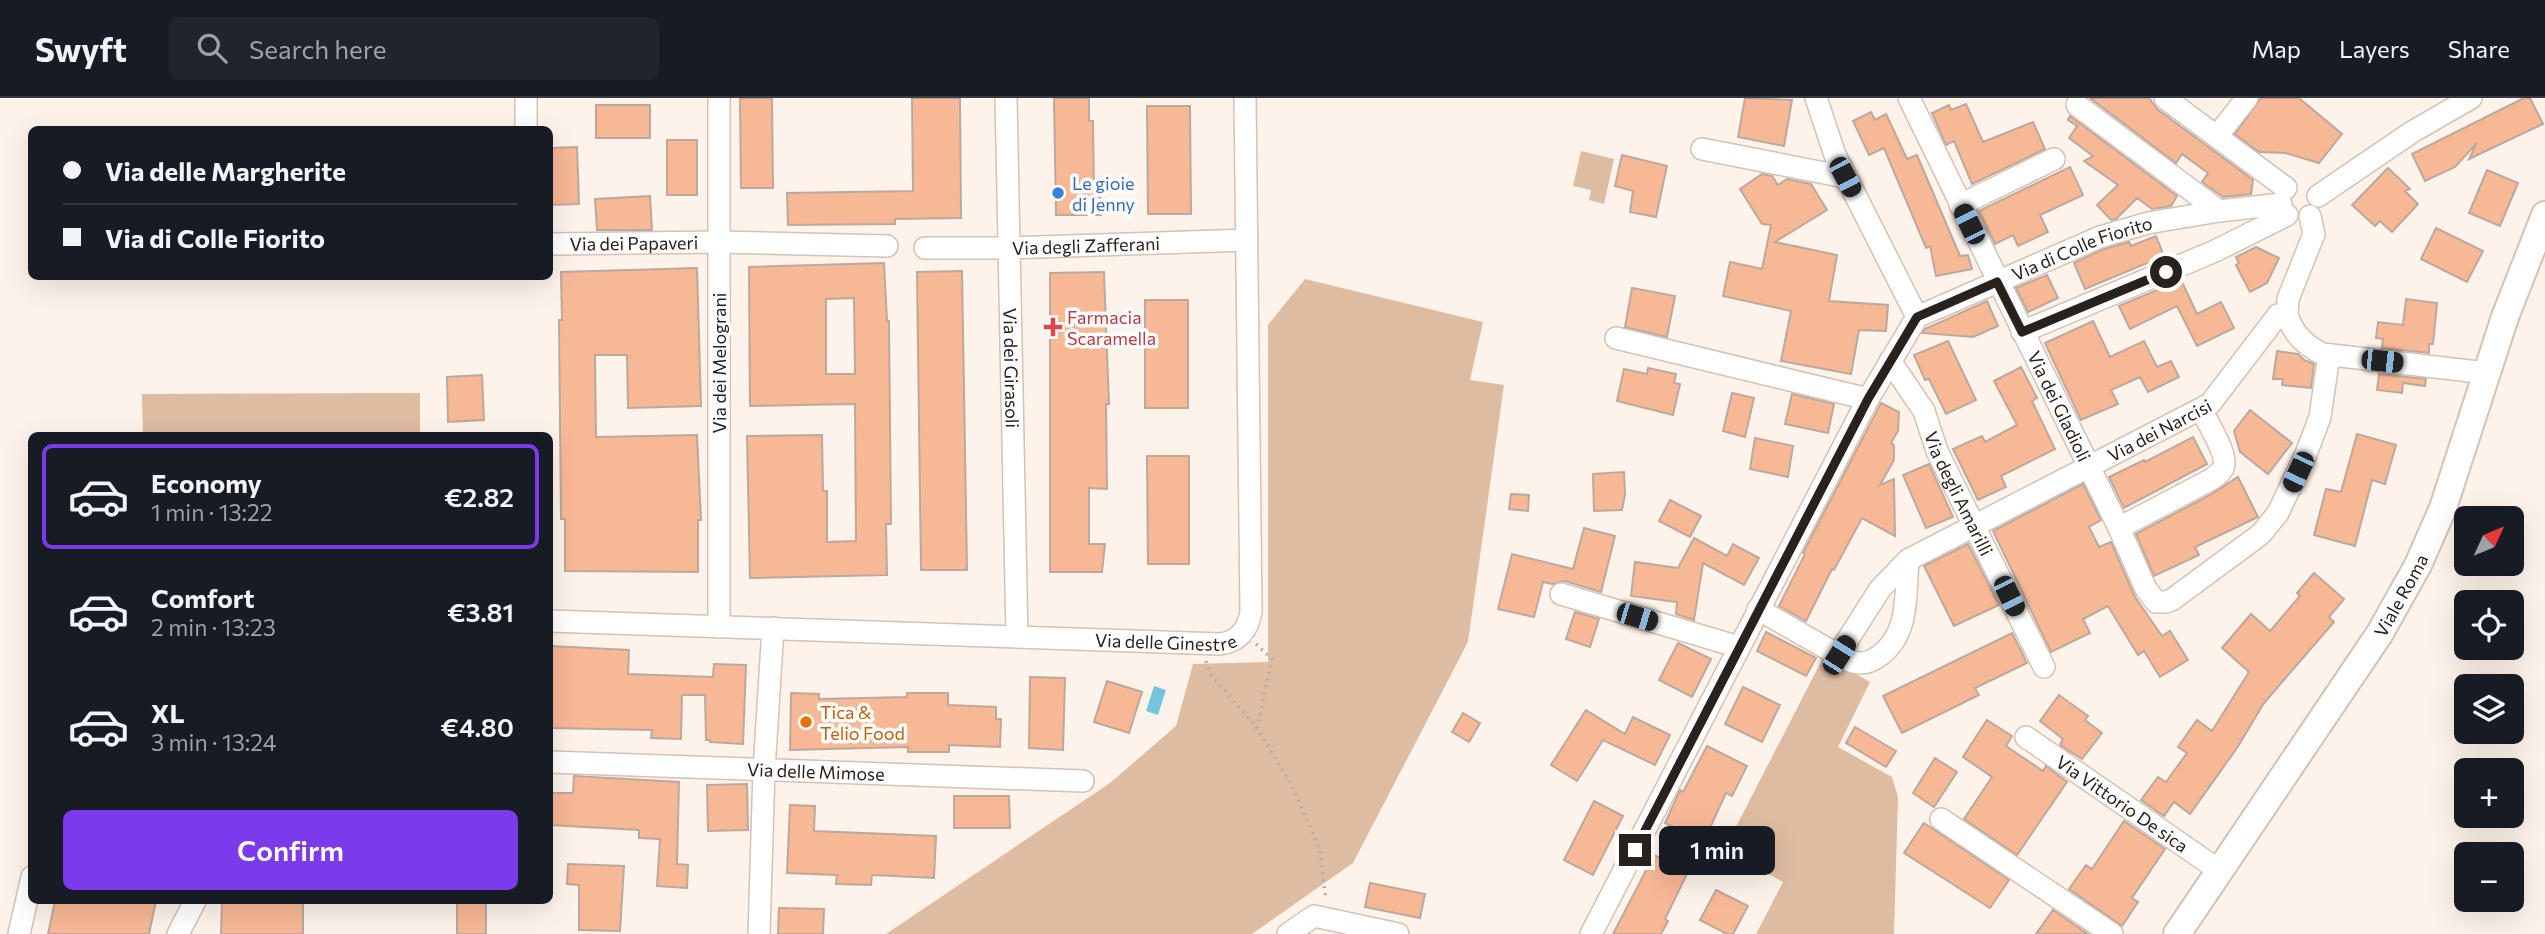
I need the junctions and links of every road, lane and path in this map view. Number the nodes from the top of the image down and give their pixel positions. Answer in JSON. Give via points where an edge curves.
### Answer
{"nodes":[{"id":1,"x":526,"y":98,"type":"edge"},
{"id":2,"x":719,"y":98,"type":"edge"},
{"id":3,"x":1006,"y":98,"type":"edge"},
{"id":4,"x":1245,"y":98,"type":"edge"},
{"id":5,"x":1816,"y":98,"type":"edge"},
{"id":6,"x":1909,"y":98,"type":"edge"},
{"id":7,"x":2165,"y":98,"type":"edge"},
{"id":8,"x":2247,"y":98,"type":"edge"},
{"id":9,"x":2471,"y":98,"type":"edge"},
{"id":10,"x":2077,"y":105,"type":"dead end"},
{"id":11,"x":526,"y":126,"type":"edge"},
{"id":12,"x":2217,"y":136,"type":"junction"},
{"id":13,"x":1702,"y":149,"type":"dead end"},
{"id":14,"x":2054,"y":159,"type":"dead end"},
{"id":15,"x":1845,"y":177,"type":"junction"},
{"id":16,"x":2285,"y":202,"type":"junction"},
{"id":17,"x":1960,"y":205,"type":"junction"},
{"id":18,"x":2314,"y":206,"type":"junction"},
{"id":19,"x":2219,"y":211,"type":"junction"},
{"id":20,"x":2545,"y":215,"type":"edge"},
{"id":21,"x":1247,"y":240,"type":"junction"},
{"id":22,"x":719,"y":242,"type":"junction"},
{"id":23,"x":553,"y":244,"type":"edge"},
{"id":24,"x":887,"y":246,"type":"dead end"},
{"id":25,"x":925,"y":248,"type":"dead end"},
{"id":26,"x":1009,"y":248,"type":"junction"},
{"id":27,"x":1997,"y":282,"type":"junction"},
{"id":28,"x":2287,"y":314,"type":"junction"},
{"id":29,"x":1917,"y":317,"type":"junction"},
{"id":30,"x":2022,"y":332,"type":"junction"},
{"id":31,"x":1616,"y":338,"type":"dead end"},
{"id":32,"x":2329,"y":355,"type":"junction"},
{"id":33,"x":1890,"y":361,"type":"junction"},
{"id":34,"x":2487,"y":373,"type":"junction"},
{"id":35,"x":1868,"y":399,"type":"junction"},
{"id":36,"x":2201,"y":409,"type":"junction"},
{"id":37,"x":2088,"y":467,"type":"junction"},
{"id":38,"x":1973,"y":525,"type":"junction"},
{"id":39,"x":2119,"y":528,"type":"junction"},
{"id":40,"x":1908,"y":560,"type":"junction"},
{"id":41,"x":1561,"y":594,"type":"dead end"},
{"id":42,"x":1758,"y":609,"type":"junction"},
{"id":43,"x":553,"y":621,"type":"edge"},
{"id":44,"x":719,"y":627,"type":"junction"},
{"id":45,"x":773,"y":628,"type":"junction"},
{"id":46,"x":1243,"y":633,"type":"junction"},
{"id":47,"x":1017,"y":636,"type":"junction"},
{"id":48,"x":1199,"y":643,"type":"junction"},
{"id":49,"x":1739,"y":647,"type":"junction"},
{"id":50,"x":1839,"y":655,"type":"junction"},
{"id":51,"x":2044,"y":667,"type":"dead end"},
{"id":52,"x":1257,"y":728,"type":"junction"},
{"id":53,"x":2026,"y":737,"type":"dead end"},
{"id":54,"x":553,"y":762,"type":"edge"},
{"id":55,"x":764,"y":770,"type":"junction"},
{"id":56,"x":1083,"y":781,"type":"dead end"},
{"id":57,"x":1941,"y":819,"type":"dead end"},
{"id":58,"x":2220,"y":871,"type":"junction"},
{"id":59,"x":28,"y":895,"type":"edge"},
{"id":60,"x":193,"y":904,"type":"edge"},
{"id":61,"x":1314,"y":916,"type":"junction"},
{"id":62,"x":19,"y":934,"type":"edge"},
{"id":63,"x":178,"y":934,"type":"edge"},
{"id":64,"x":759,"y":934,"type":"edge"},
{"id":65,"x":1288,"y":934,"type":"edge"},
{"id":66,"x":1398,"y":934,"type":"edge"},
{"id":67,"x":1591,"y":934,"type":"edge"},
{"id":68,"x":2112,"y":934,"type":"edge"},
{"id":69,"x":2177,"y":934,"type":"edge"}],
"edges":[{"from":1,"to":11,"type":"street"},
{"from":2,"to":22,"type":"street","name":"Via dei Melograni"},
{"from":3,"to":26,"type":"street","name":"Via dei Girasoli"},
{"from":4,"to":21,"type":"street","name":"Via delle Ginestre"},
{"from":5,"to":15,"type":"street"},
{"from":6,"to":17,"type":"street","name":"Via dei Gladioli"},
{"from":7,"to":12,"type":"street"},
{"from":8,"to":12,"type":"street"},
{"from":9,"to":18,"type":"street","via":[[2412,132]]},
{"from":10,"to":19,"type":"street"},
{"from":12,"to":16,"type":"street"},
{"from":13,"to":15,"type":"street"},
{"from":14,"to":17,"type":"street"},
{"from":15,"to":29,"type":"street"},
{"from":16,"to":18,"type":"street","via":[[2298,220]]},
{"from":16,"to":18,"type":"street","via":[[2296,183],[2307,184]]},
{"from":16,"to":19,"type":"street","name":"Via di Colle Fiorito"},
{"from":16,"to":30,"type":"street","via":[[2215,251]]},
{"from":17,"to":27,"type":"street","name":"Via dei Gladioli"},
{"from":18,"to":28,"type":"street","via":[[2314,234],[2288,299]]},
{"from":19,"to":27,"type":"street","name":"Via di Colle Fiorito","via":[[2100,237]]},
{"from":20,"to":34,"type":"street","name":"Viale Roma"},
{"from":21,"to":26,"type":"street","name":"Via degli Zafferani"},
{"from":21,"to":46,"type":"street","name":"Via delle Ginestre","via":[[1251,612]]},
{"from":22,"to":23,"type":"street","name":"Via dei Papaveri"},
{"from":22,"to":24,"type":"street"},
{"from":22,"to":44,"type":"street","name":"Via dei Melograni"},
{"from":25,"to":26,"type":"street","name":"Via degli Zafferani"},
{"from":26,"to":47,"type":"street","name":"Via dei Girasoli"},
{"from":27,"to":29,"type":"street","name":"Via di Colle Fiorito"},
{"from":27,"to":30,"type":"street","name":"Via dei Gladioli"},
{"from":28,"to":32,"type":"street","via":[[2291,328],[2304,341]]},
{"from":28,"to":36,"type":"street","name":"Via dei Narcisi","via":[[2278,315],[2217,396]]},
{"from":29,"to":33,"type":"street"},
{"from":30,"to":37,"type":"street","name":"Via dei Gladioli"},
{"from":31,"to":35,"type":"street"},
{"from":32,"to":34,"type":"street"},
{"from":32,"to":39,"type":"street","name":"Via dei Gladioli","via":[[2320,417],[2306,454],[2274,519],[2256,537],[2173,599],[2156,602]]},
{"from":33,"to":35,"type":"street"},
{"from":33,"to":38,"type":"street","name":"Via degli Amarilli","via":[[1924,411],[1937,452]]},
{"from":34,"to":58,"type":"street","name":"Viale Roma","via":[[2443,508],[2400,598]]},
{"from":35,"to":42,"type":"street"},
{"from":36,"to":37,"type":"street","name":"Via dei Narcisi"},
{"from":36,"to":39,"type":"street","via":[[2222,452],[2222,471]]},
{"from":37,"to":38,"type":"street","name":"Via dei Narcisi"},
{"from":37,"to":39,"type":"street","name":"Via dei Gladioli"},
{"from":38,"to":40,"type":"street","name":"Via dei Narcisi"},
{"from":38,"to":51,"type":"street","name":"Via degli Amarilli"},
{"from":40,"to":50,"type":"street","name":"Via dei Narcisi","via":[[1880,589]]},
{"from":40,"to":50,"type":"street","via":[[1902,624],[1894,644],[1866,663]]},
{"from":41,"to":49,"type":"street"},
{"from":42,"to":49,"type":"street"},
{"from":42,"to":50,"type":"street"},
{"from":43,"to":44,"type":"street","name":"Via delle Ginestre"},
{"from":44,"to":45,"type":"street","name":"Via delle Ginestre"},
{"from":45,"to":47,"type":"street","name":"Via delle Ginestre"},
{"from":45,"to":55,"type":"street"},
{"from":46,"to":48,"type":"street","name":"Via delle Ginestre","via":[[1227,643]]},
{"from":46,"to":52,"type":"path","via":[[1272,659]]},
{"from":47,"to":48,"type":"street","name":"Via delle Ginestre"},
{"from":48,"to":52,"type":"path","via":[[1211,675]]},
{"from":49,"to":67,"type":"street"},
{"from":52,"to":61,"type":"path","via":[[1292,786],[1320,850],[1325,894]]},
{"from":53,"to":58,"type":"street","name":"Via Vittorio De sica"},
{"from":54,"to":55,"type":"street","name":"Via delle Mimose"},
{"from":55,"to":56,"type":"street","name":"Via delle Mimose"},
{"from":55,"to":64,"type":"street"},
{"from":57,"to":68,"type":"street"},
{"from":58,"to":69,"type":"street","name":"Viale Roma"},
{"from":59,"to":62,"type":"street"},
{"from":60,"to":63,"type":"street"},
{"from":61,"to":65,"type":"street"},
{"from":61,"to":66,"type":"street"}]}
